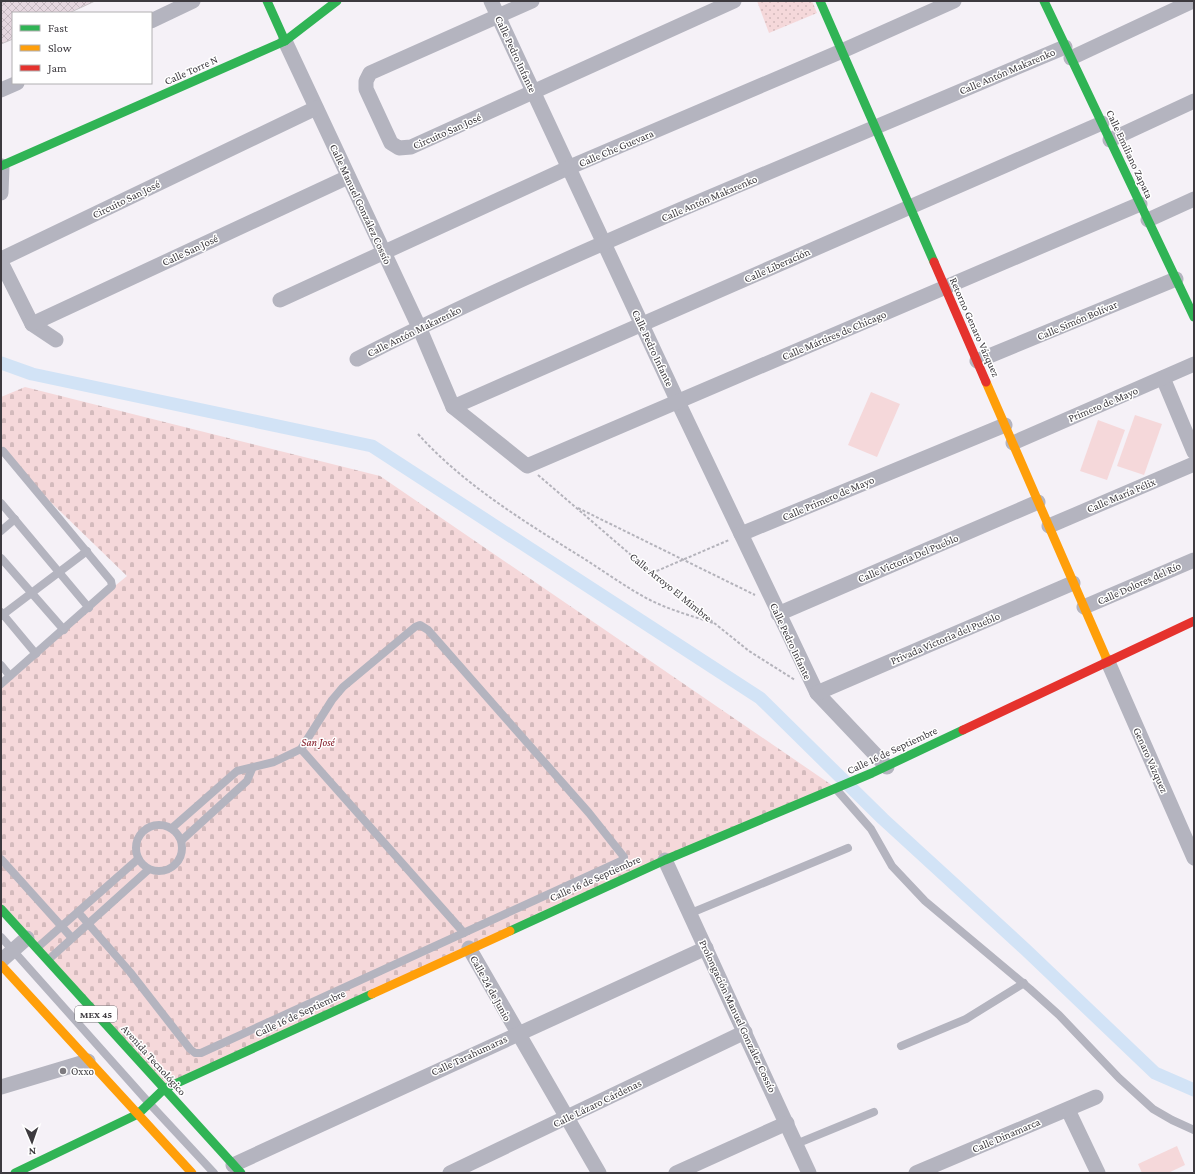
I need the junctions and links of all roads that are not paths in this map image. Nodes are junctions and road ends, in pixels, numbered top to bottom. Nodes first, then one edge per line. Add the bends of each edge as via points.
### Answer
1 (193, 1) edge
2 (267, 1) edge
3 (337, 1) edge
4 (491, 1) edge
5 (532, 1) edge
6 (734, 1) edge
7 (820, 1) edge
8 (954, 1) edge
9 (1044, 1) edge
10 (1193, 1) edge
11 (498, 16) junction
12 (152, 21) edge
13 (285, 41) junction
14 (842, 51) junction
15 (1068, 52) junction
16 (14, 84) edge
17 (1, 90) edge
18 (534, 92) junction
19 (1194, 101) edge
20 (316, 108) junction
21 (1102, 123) junction
22 (875, 126) junction
23 (1110, 140) junction
24 (2, 166) edge
25 (570, 168) junction
26 (348, 177) junction
27 (1, 193) edge
28 (1194, 199) edge
29 (1140, 204) junction
30 (910, 207) junction
31 (1148, 220) junction
32 (604, 243) junction
33 (383, 252) junction
34 (1, 259) edge
35 (1, 262) edge
36 (1176, 279) junction
37 (945, 288) junction
38 (1189, 293) edge
39 (280, 300) dead end
40 (1194, 317) edge
41 (32, 324) junction
42 (642, 325) junction
43 (419, 327) junction
44 (56, 340) dead end
45 (357, 359) dead end
46 (977, 361) junction
47 (1194, 364) edge
48 (1162, 378) junction
49 (678, 402) junction
50 (453, 408) junction
51 (1005, 425) junction
52 (1012, 443) junction
53 (3, 451) dead end
54 (1194, 452) edge
55 (1194, 464) edge
56 (1038, 502) junction
57 (1, 503) edge
58 (15, 519) junction
59 (1049, 526) junction
60 (1, 531) edge
61 (741, 534) junction
62 (87, 552) junction
63 (1, 558) edge
64 (1194, 560) edge
65 (59, 573) junction
66 (1073, 583) junction
67 (30, 594) junction
68 (1084, 607) junction
69 (90, 608) junction
70 (776, 609) junction
71 (2, 614) edge
72 (1194, 622) edge
73 (64, 630) junction
74 (36, 654) junction
75 (1108, 662) junction
76 (1, 665) edge
77 (10, 676) junction
78 (1, 684) edge
79 (816, 694) junction
80 (301, 749) junction
81 (887, 767) junction
82 (252, 768) junction
83 (836, 788) junction
84 (172, 828) junction
85 (182, 840) junction
86 (848, 848) dead end
87 (1194, 858) edge
88 (1, 859) edge
89 (138, 859) junction
90 (665, 860) junction
91 (148, 870) junction
92 (1, 909) edge
93 (78, 912) junction
94 (691, 914) junction
95 (88, 924) junction
96 (61, 926) junction
97 (464, 933) junction
98 (1, 937) edge
99 (72, 938) junction
100 (32, 943) junction
101 (469, 948) junction
102 (706, 948) junction
103 (13, 950) junction
104 (1, 961) edge
105 (48, 961) junction
106 (1, 965) edge
107 (1024, 983) junction
108 (745, 1032) junction
109 (517, 1034) junction
110 (901, 1046) dead end
111 (88, 1061) junction
112 (1, 1087) edge
113 (164, 1089) junction
114 (1096, 1097) dead end
115 (149, 1103) junction
116 (1068, 1110) junction
117 (874, 1112) dead end
118 (138, 1114) junction
119 (566, 1118) junction
120 (787, 1123) junction
121 (1194, 1130) edge
122 (796, 1144) junction
123 (237, 1169) edge
124 (15, 1173) edge
125 (192, 1173) edge
126 (214, 1173) edge
127 (450, 1173) edge
128 (599, 1173) edge
129 (676, 1173) edge
130 (809, 1173) edge
131 (916, 1173) edge
132 (1098, 1173) edge

1 - 12 street
2 - 13 main road, Calle Manuel González Cossío
3 - 13 main road, Calle Torre N
4 - 11 street, Calle Pedro Infante
5 - 11 street, Circuito San José
6 - 18 street, Circuito San José
7 - 14 main road, Retorno Genaro Vázquez
8 - 14 street, Calle Che Guevara
9 - 15 main road, Calle Emiliano Zapata
10 - 15 street, Calle Antón Makarenko
11 - 18 street, Calle Pedro Infante
11 - 18 street, Circuito San José via 370,73 366,89 389,141 399,148 411,147
13 - 20 street, Calle Manuel González Cossío
13 - 24 main road, Calle Torre N
14 - 22 main road, Retorno Genaro Vázquez
14 - 25 street, Calle Che Guevara
15 - 21 main road, Calle Emiliano Zapata
15 - 22 street, Calle Antón Makarenko
16 - 17 street
18 - 25 street, Calle Pedro Infante
19 - 23 street
20 - 26 street, Calle Manuel González Cossío
20 - 34 street, Circuito San José
21 - 23 main road, Calle Emiliano Zapata
21 - 30 street, Calle Liberación
22 - 30 main road, Retorno Genaro Vázquez
22 - 32 street, Calle Antón Makarenko
23 - 29 main road, Calle Emiliano Zapata
24 - 27 street
25 - 32 street, Calle Pedro Infante
25 - 33 street, Calle Che Guevara
26 - 33 street, Calle Manuel González Cossío
26 - 41 street, Calle San José
28 - 31 street
29 - 31 main road, Calle Emiliano Zapata
29 - 37 street, Calle Mártires de Chicago
30 - 37 main road, Retorno Genaro Vázquez
30 - 42 street, Calle Liberación
31 - 36 main road, Calle Emiliano Zapata
32 - 42 street, Calle Pedro Infante
32 - 43 street, Calle Antón Makarenko
33 - 39 street, Calle Che Guevara
33 - 43 street, Calle Manuel González Cossío
35 - 41 street
36 - 38 main road, Calle Emiliano Zapata
36 - 46 street, Calle Simón Bolívar
37 - 46 main road, Retorno Genaro Vázquez
37 - 49 street, Calle Mártires de Chicago
38 - 40 main road, Calle Emiliano Zapata
41 - 44 street
42 - 49 street, Calle Pedro Infante
42 - 50 street, Calle Liberación
43 - 45 street, Calle Antón Makarenko
43 - 50 street, Calle Manuel González Cossío
46 - 51 main road, Retorno Genaro Vázquez
47 - 48 street, Primero de Mayo
48 - 52 street, Primero de Mayo
48 - 54 street
49 - 50 street, Calle Mártires de Chicago via 527,466
49 - 61 street, Calle Pedro Infante
51 - 52 main road, Retorno Genaro Vázquez
51 - 61 street, Calle Primero de Mayo
52 - 56 main road, Retorno Genaro Vázquez
53 - 62 lane
55 - 59 street, Calle María Félix
56 - 59 main road, Retorno Genaro Vázquez
56 - 70 street, Calle Victoria Del Pueblo
57 - 58 lane
58 - 60 lane
58 - 65 lane
59 - 66 main road, Retorno Genaro Vázquez
61 - 70 street, Calle Pedro Infante
62 - 65 lane
62 - 69 lane via 111,581 112,586
63 - 67 lane
64 - 68 street, Calle Dolores del Río
65 - 67 lane
65 - 69 lane
66 - 68 main road, Retorno Genaro Vázquez
66 - 79 street, Privada Victoria del Pueblo
67 - 71 lane
67 - 73 lane
68 - 75 main road, Retorno Genaro Vázquez
69 - 73 lane
70 - 79 street, Calle Pedro Infante
71 - 74 lane
72 - 75 main road, Calle 16 de Septiembre
73 - 74 lane
74 - 77 lane
75 - 81 main road, Calle 16 de Septiembre
75 - 87 street, Genaro Vázquez
76 - 77 lane
77 - 78 lane
79 - 81 street
80 - 82 lane via 289,756
80 - 97 lane
80 - 97 lane via 343,687 415,628 422,626 623,854 621,861
81 - 83 main road, Calle 16 de Septiembre
82 - 84 lane via 237,771
82 - 85 lane via 247,781
83 - 90 main road, Calle 16 de Septiembre
83 - 107 lane via 871,829 892,866 903,879 947,922
84 - 85 lane
84 - 89 lane via 152,826 143,831 137,839 135,849
85 - 91 lane via 183,850 175,866 162,872
86 - 94 lane
88 - 96 lane
89 - 91 lane
89 - 93 lane
90 - 94 street, Prolongación Manuel González Cossío
90 - 101 main road, Calle 16 de Septiembre
91 - 95 lane
92 - 100 main road, Avenida Tecnológico / MEX 45
93 - 95 lane
93 - 96 lane
94 - 102 street, Prolongación Manuel González Cossío
95 - 97 lane via 130,972 190,1049 198,1054
95 - 99 lane
96 - 99 lane
96 - 100 lane
98 - 103 lane
99 - 105 lane
100 - 103 street
100 - 105 main road, Avenida Tecnológico / MEX 45
101 - 109 street, Calle 24 de Junio
101 - 113 main road, Calle 16 de Septiembre
102 - 108 street, Prolongación Manuel González Cossío
102 - 109 street, Calle Tarahumaras
103 - 104 street
103 - 115 lane
105 - 113 main road, Avenida Tecnológico / MEX 45
106 - 111 main road
107 - 110 lane via 966,1019
107 - 121 lane via 1059,1015 1119,1078 1154,1108
108 - 119 street, Calle Lázaro Cárdenas
108 - 120 street, Prolongación Manuel González Cossío
109 - 119 street, Calle 24 de Junio
109 - 123 street, Calle Tarahumaras
111 - 112 street
111 - 118 main road
113 - 115 main road, Calle 16 de Septiembre
113 - 123 main road, Avenida Tecnológico / MEX 45
114 - 116 street, Calle Dinamarca
115 - 118 main road, Calle 16 de Septiembre
115 - 126 lane
116 - 131 street, Calle Dinamarca
116 - 132 street
117 - 122 lane
118 - 124 main road, Calle 16 de Septiembre
118 - 125 main road
119 - 127 street, Calle Lázaro Cárdenas
119 - 128 street, Calle 24 de Junio
120 - 122 street, Prolongación Manuel González Cossío
120 - 129 street
122 - 130 street, Prolongación Manuel González Cossío

